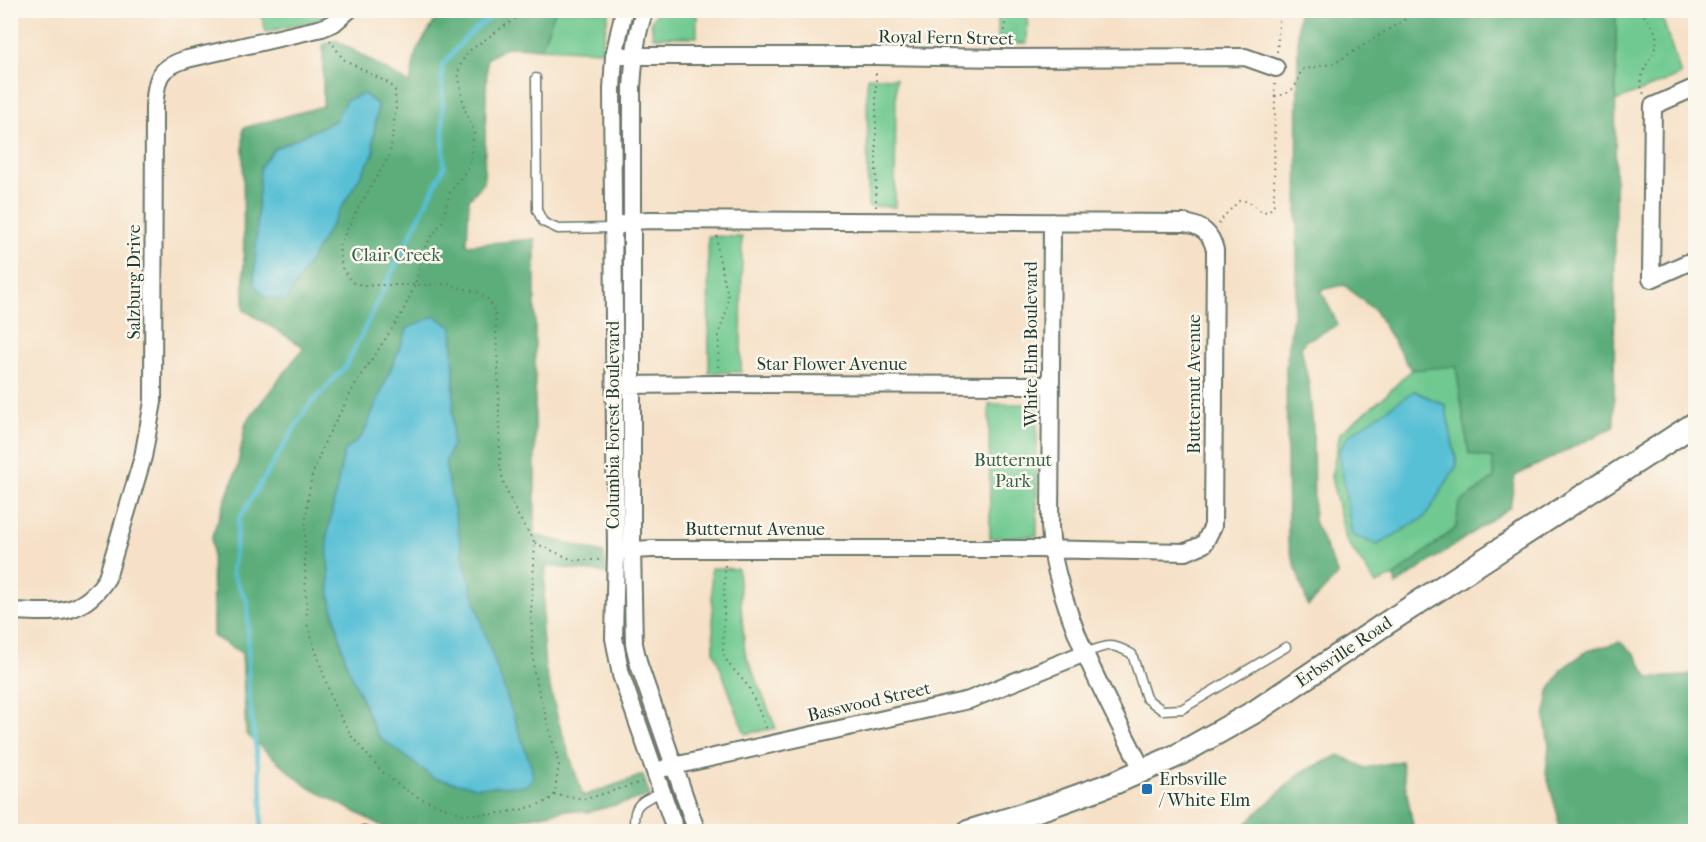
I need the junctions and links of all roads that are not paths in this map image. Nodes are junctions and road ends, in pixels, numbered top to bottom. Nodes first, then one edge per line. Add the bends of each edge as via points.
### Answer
1 (349, 10) edge
2 (624, 10) edge
3 (645, 10) edge
4 (614, 56) junction
5 (634, 57) junction
6 (1276, 68) road end
7 (536, 78) dead end
8 (1695, 87) edge
9 (633, 221) junction
10 (1052, 222) junction
11 (613, 228) junction
12 (1695, 260) edge
13 (633, 385) junction
14 (1050, 385) junction
15 (613, 386) junction
16 (1695, 423) edge
17 (624, 550) junction
18 (1052, 550) junction
19 (10, 611) edge
20 (1286, 646) dead end
21 (1085, 653) junction
22 (674, 766) junction
23 (1143, 771) junction
24 (658, 780) junction
25 (635, 831) edge
26 (676, 831) edge
27 (697, 831) edge
28 (968, 831) edge

1 - 19 street, Salzburg Drive via 322,28 187,59 171,64 161,74 154,107 153,402 143,457 107,578 100,588 69,611
2 - 4 street, Columbia Forest Boulevard
3 - 5 street, Columbia Forest Boulevard
4 - 5 street, Royal Fern Street
4 - 11 street, Columbia Forest Boulevard
5 - 6 street, Royal Fern Street via 1245,57
5 - 9 street, Columbia Forest Boulevard
7 - 11 lane via 537,210 543,222 558,229
8 - 12 street via 1653,106 1651,279
9 - 10 street
9 - 11 street
9 - 13 street, Columbia Forest Boulevard
10 - 14 street, White Elm Boulevard
10 - 18 street, Butternut Avenue via 1185,223 1204,229 1215,250 1213,526 1204,544 1186,552
11 - 15 street, Columbia Forest Boulevard
13 - 14 street, Star Flower Avenue
13 - 15 street, Star Flower Avenue
13 - 17 street, Columbia Forest Boulevard
14 - 18 street, White Elm Boulevard
15 - 17 street, Columbia Forest Boulevard
16 - 23 main road, Erbsville Road via 1256,711
17 - 18 street, Butternut Avenue
17 - 22 street, Columbia Forest Boulevard via 634,644
17 - 24 street, Columbia Forest Boulevard via 614,638 621,675
18 - 21 street, White Elm Boulevard
20 - 21 lane via 1182,709 1172,710 1162,710 1146,698 1132,654 1120,647 1107,646
21 - 22 street, Basswood Street via 969,700
21 - 23 street, White Elm Boulevard
22 - 24 street, Basswood Street
22 - 27 street, Columbia Forest Boulevard
23 - 28 main road, Erbsville Road
24 - 25 lane via 634,810
24 - 26 street, Columbia Forest Boulevard

